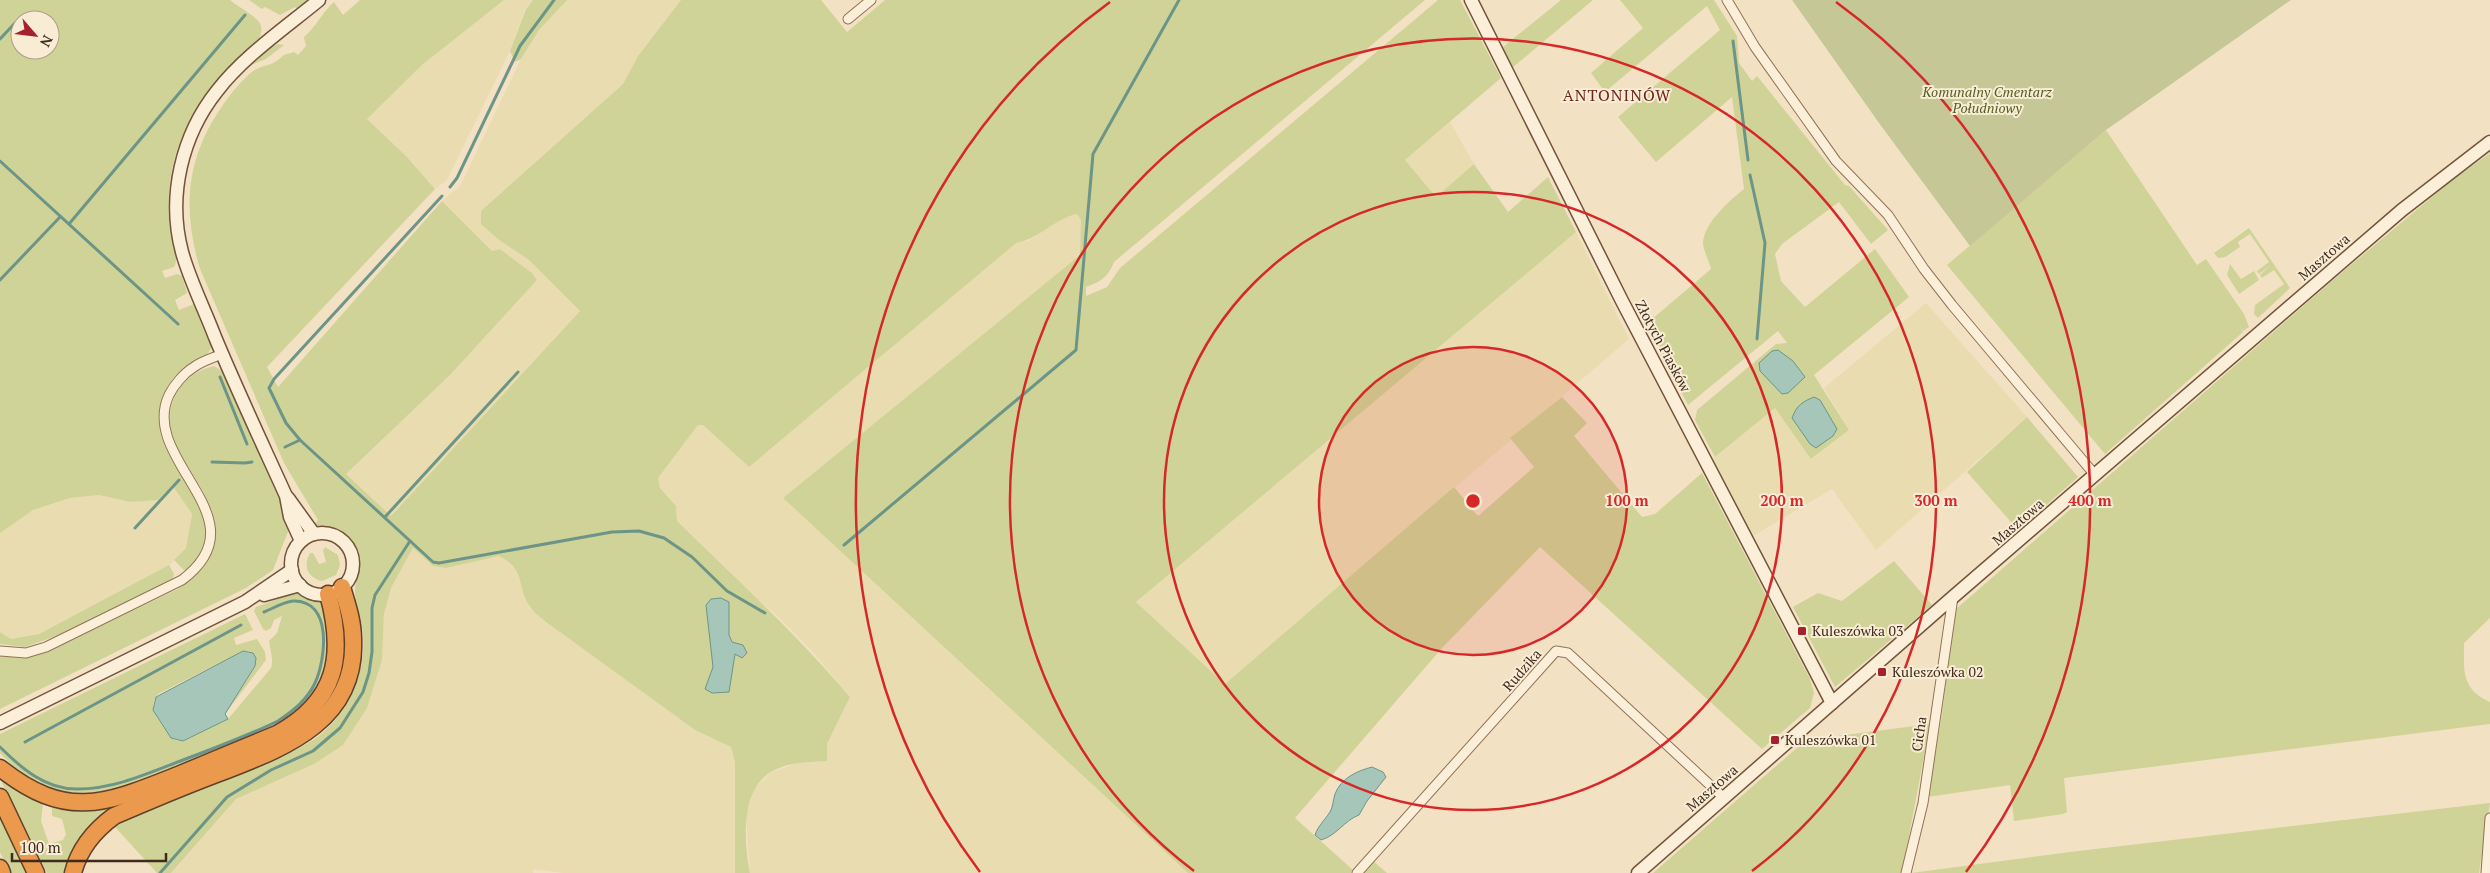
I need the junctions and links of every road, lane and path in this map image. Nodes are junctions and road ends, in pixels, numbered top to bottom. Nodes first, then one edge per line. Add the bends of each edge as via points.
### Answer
1 (319, 0) edge
2 (871, 0) edge
3 (1472, 0) edge
4 (1727, 0) edge
5 (848, 20) dead end
6 (2490, 142) edge
7 (222, 354) junction
8 (2095, 475) junction
9 (286, 496) junction
10 (314, 534) junction
11 (301, 541) junction
12 (292, 570) junction
13 (300, 585) junction
14 (335, 590) junction
15 (1953, 597) junction
16 (245, 602) junction
17 (0, 650) edge
18 (1832, 703) junction
19 (5, 720) edge
20 (0, 768) edge
21 (0, 797) edge
22 (1724, 798) junction
23 (2490, 818) edge
24 (0, 868) edge
25 (2, 873) edge
26 (36, 873) edge
27 (73, 873) edge
28 (1357, 873) edge
29 (1638, 873) edge
30 (1906, 873) edge
31 (2486, 873) edge

1 - 7 street via 218,89 202,112 183,157 177,192 182,250
2 - 5 street
3 - 18 street, Złotych Piasków via 1605,267
4 - 8 street via 1755,46 1836,161 1888,215 1952,305
6 - 8 street, Masztowa via 2402,210
7 - 9 street
7 - 17 street via 186,373 171,390 164,413 170,444 210,520 207,547 199,564 182,580 46,647 26,653
8 - 15 street, Masztowa
9 - 10 street
9 - 11 street via 290,517
10 - 11 street
10 - 14 street via 336,536 351,553 352,570
11 - 12 street via 292,556
12 - 13 street
12 - 16 street
13 - 14 street via 313,593
13 - 16 street
14 - 20 highway via 337,650 334,670 316,704 291,727 135,792 96,802 66,801 39,794
14 - 27 highway via 351,622 353,652 348,680 325,717 304,735 271,753 114,816 85,846
15 - 18 street, Masztowa
15 - 30 street, Cicha via 1923,803
16 - 19 street
18 - 22 street, Masztowa
21 - 26 highway
22 - 28 street, Rudzika via 1568,653 1556,651
22 - 29 street, Masztowa
23 - 31 street
24 - 25 highway

